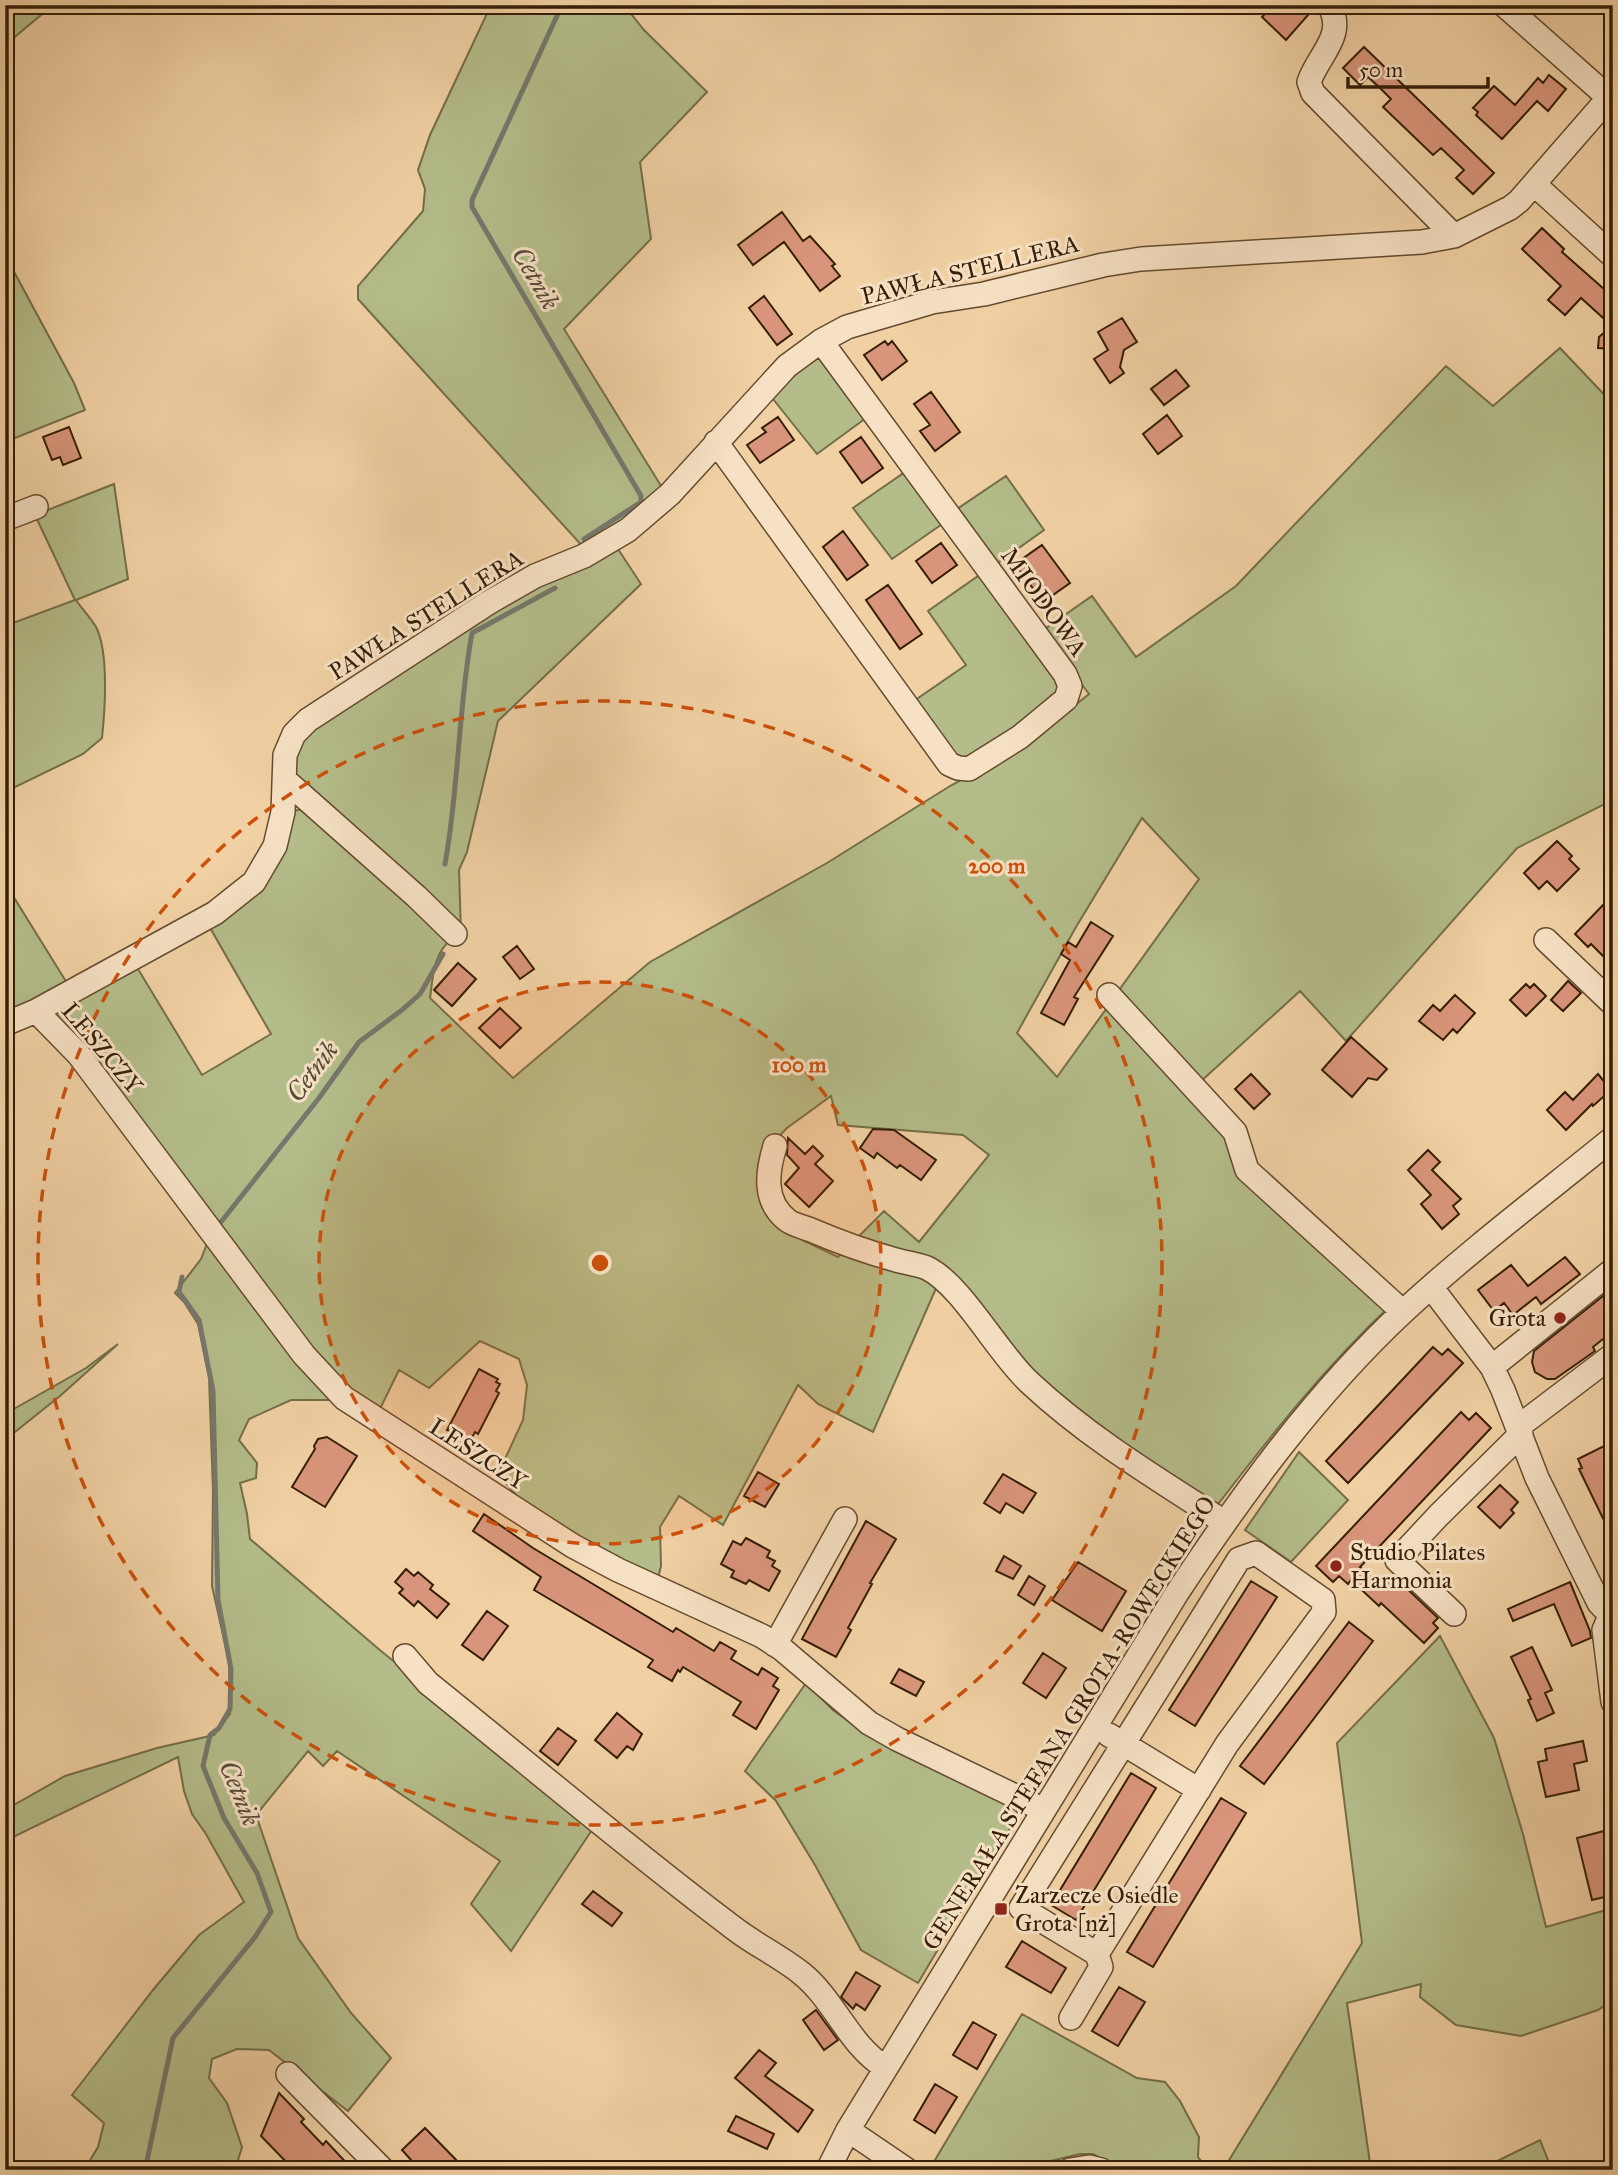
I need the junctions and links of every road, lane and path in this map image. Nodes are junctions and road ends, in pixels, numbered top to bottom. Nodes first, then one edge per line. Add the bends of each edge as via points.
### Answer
1 (1329, 5) edge
2 (1504, 5) edge
3 (1610, 95) edge
4 (1534, 184) junction
5 (1454, 236) junction
6 (1613, 256) edge
7 (821, 341) junction
8 (716, 442) junction
9 (36, 507) dead end
10 (5, 519) edge
11 (285, 780) junction
12 (455, 934) dead end
13 (1546, 940) dead end
14 (1109, 995) dead end
15 (1613, 1003) edge
16 (36, 1010) junction
17 (5, 1024) edge
18 (775, 1146) dead end
19 (1609, 1150) edge
20 (1613, 1270) edge
21 (1430, 1287) junction
22 (1403, 1312) junction
23 (1613, 1355) edge
24 (1492, 1367) junction
25 (1519, 1431) junction
26 (845, 1519) dead end
27 (1224, 1522) junction
28 (1454, 1614) dead end
29 (1611, 1617) edge
30 (775, 1645) junction
31 (405, 1656) dead end
32 (1613, 1702) edge
33 (1095, 1726) junction
34 (1123, 1743) junction
35 (1199, 1790) junction
36 (1044, 1810) junction
37 (1097, 1954) junction
38 (1071, 2018) dead end
39 (886, 2068) junction
40 (288, 2074) dead end
41 (848, 2130) junction
42 (383, 2170) edge
43 (828, 2170) edge
44 (907, 2170) edge
45 (1070, 2170) edge
46 (1101, 2170) edge

1 - 5 street via 1337,23 1334,38 1309,82 1313,93
2 - 3 street, PAWŁA STELLERA
3 - 4 street, PAWŁA STELLERA
4 - 5 street, PAWŁA STELLERA via 1504,212
4 - 6 street
5 - 7 street, PAWŁA STELLERA via 1422,242 1188,254 1103,265 932,302 847,327
7 - 8 street, PAWŁA STELLERA via 787,366
7 - 8 street, MIODOWA via 1065,674 1070,686 1066,699 1020,737 969,769 949,764
8 - 11 street, PAWŁA STELLERA via 670,494 628,530 488,603 308,720 294,734 285,755
9 - 10 street
11 - 12 street
11 - 16 street, PAWŁA STELLERA via 275,846 254,882 215,913
13 - 15 street
14 - 22 street via 1235,1132 1247,1170
16 - 17 street, LESZCZY
16 - 30 street, LESZCZY via 79,1055 304,1355 344,1398 573,1546
18 - 27 street via 768,1187 774,1205 787,1220 835,1241 928,1269 955,1291 1026,1380 1070,1420
19 - 21 street, GENERAŁA STEFANA GROTA-ROWECKIEGO
20 - 24 street
21 - 22 street, GENERAŁA STEFANA GROTA-ROWECKIEGO
21 - 24 street
22 - 27 street, GENERAŁA STEFANA GROTA-ROWECKIEGO via 1310,1413
23 - 25 street
24 - 25 street
25 - 28 street via 1397,1560
25 - 29 street via 1537,1478 1599,1603
26 - 30 street
27 - 33 street, GENERAŁA STEFANA GROTA-ROWECKIEGO
29 - 32 street via 1604,1630
30 - 36 street, LESZCZY via 869,1723
31 - 39 street via 428,1682 737,1931 801,1973 869,2056
33 - 34 street
33 - 36 street, GENERAŁA STEFANA GROTA-ROWECKIEGO
34 - 35 street
34 - 35 street via 1239,1559 1256,1553 1323,1600 1324,1612 1227,1744
34 - 37 street via 1021,1908
35 - 37 street
36 - 39 street, GENERAŁA STEFANA GROTA-ROWECKIEGO
37 - 38 street via 1101,1967
39 - 41 street, GENERAŁA STEFANA GROTA-ROWECKIEGO
40 - 42 street
41 - 43 street, GENERAŁA STEFANA GROTA-ROWECKIEGO
41 - 44 street
45 - 46 street

